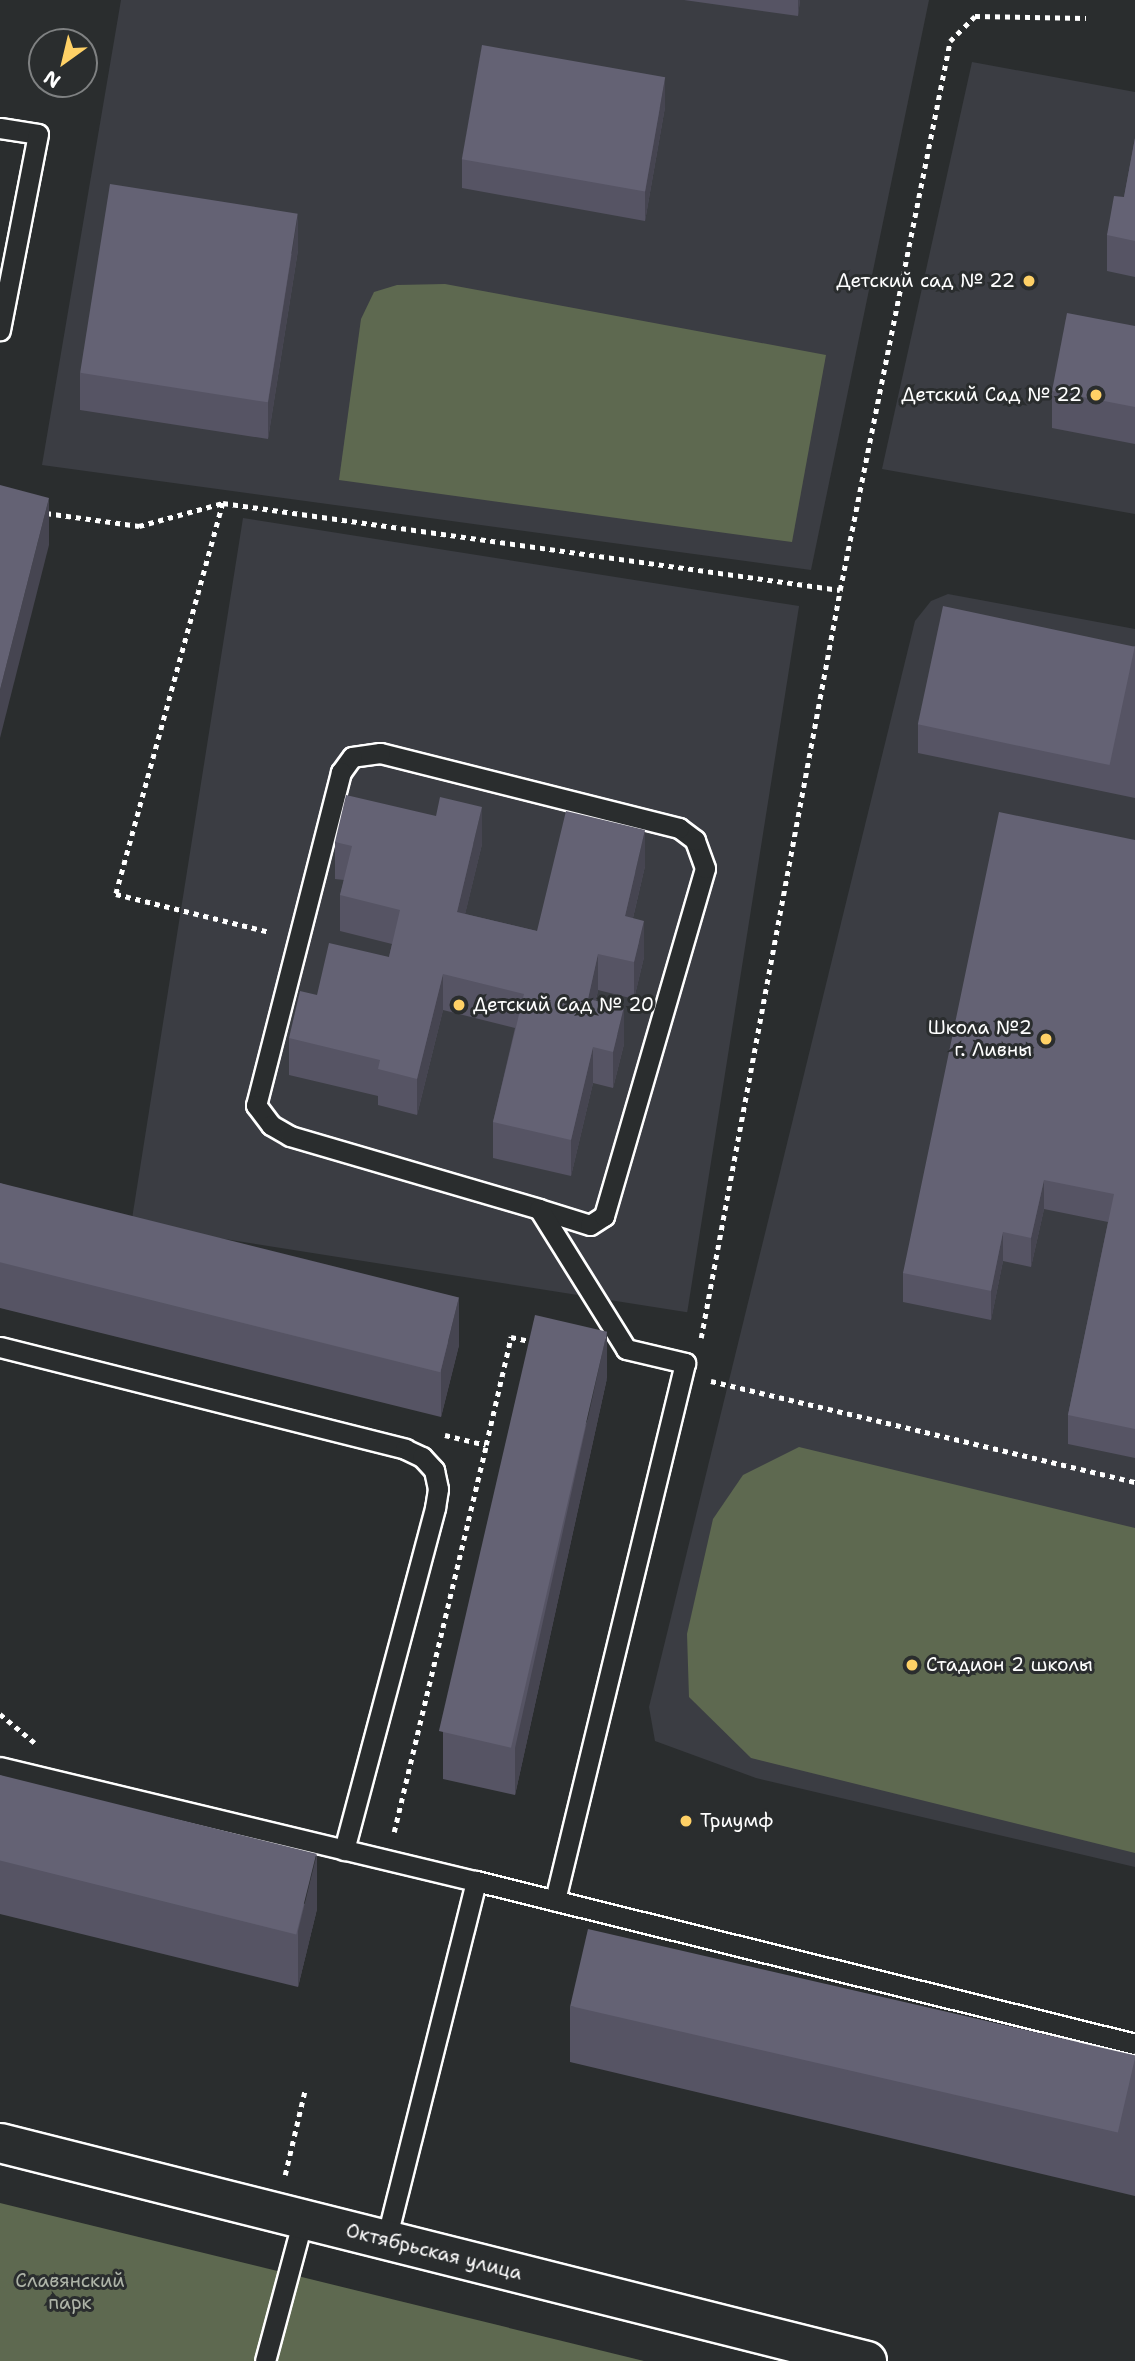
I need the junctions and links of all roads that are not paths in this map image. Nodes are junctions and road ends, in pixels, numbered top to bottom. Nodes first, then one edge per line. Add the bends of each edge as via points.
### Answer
1 (0, 128) edge
2 (0, 330) edge
3 (539, 1209) junction
4 (0, 1347) edge
5 (0, 1767) edge
6 (344, 1850) junction
7 (477, 1881) junction
8 (555, 1900) junction
9 (1135, 2044) edge
10 (0, 2143) edge
11 (303, 2219) junction
12 (386, 2240) junction
13 (265, 2361) edge
14 (867, 2361) edge

1 - 2 lane via 38,134
3 - 3 lane via 290,1136 271,1125 256,1105 341,772 352,757 380,753 680,828 695,840 705,868 604,1216 590,1226
3 - 8 lane via 626,1349 685,1363 688,1376
4 - 6 lane via 405,1449 429,1463 438,1480 435,1508
5 - 6 lane
6 - 7 lane
7 - 8 lane
7 - 12 lane
8 - 9 lane
10 - 11 street, Октябрьская улица
11 - 12 street, Октябрьская улица
11 - 13 lane
12 - 14 street, Октябрьская улица

